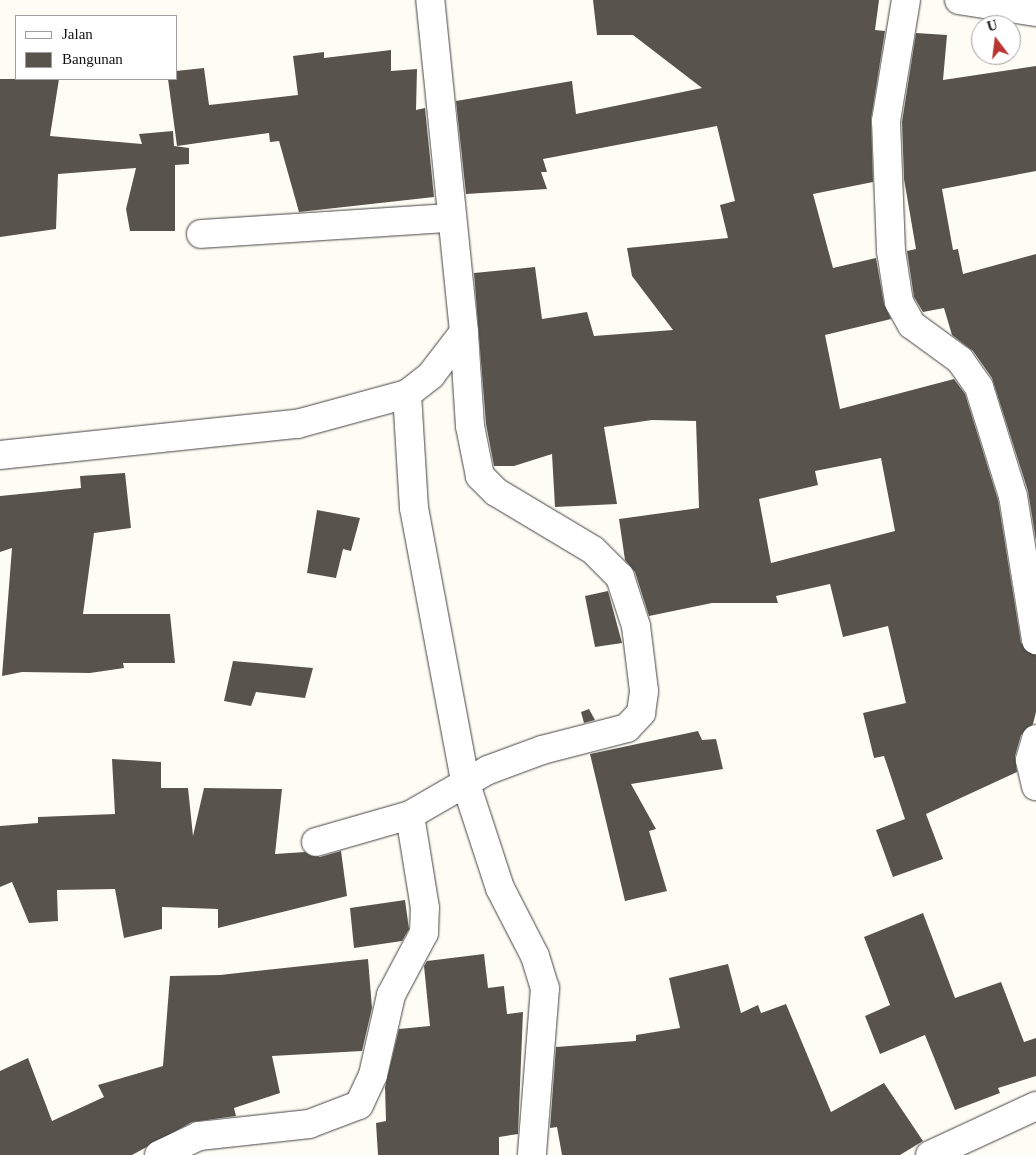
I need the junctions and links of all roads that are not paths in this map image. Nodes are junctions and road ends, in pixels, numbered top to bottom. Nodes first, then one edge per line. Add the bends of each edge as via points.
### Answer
1 (430, 0) edge
2 (906, 0) edge
3 (958, 0) edge
4 (1036, 12) edge
5 (451, 218) junction
6 (201, 234) dead end
7 (464, 332) junction
8 (407, 394) junction
9 (0, 455) edge
10 (1036, 640) edge
11 (1036, 739) edge
12 (465, 782) junction
13 (1036, 786) edge
14 (410, 815) junction
15 (316, 842) dead end
16 (1036, 1106) edge
17 (159, 1155) edge
18 (532, 1155) edge
19 (930, 1155) edge

1 - 5 street
2 - 10 street via 886,121 891,251 899,302 912,325 960,360 979,387 1013,496
3 - 4 street
5 - 6 street
5 - 7 street
7 - 8 street via 440,365
7 - 12 street via 470,426 480,476 496,492 593,550 620,577 636,626 644,691 641,713 627,728 542,750
8 - 9 street via 297,424
8 - 12 street via 414,508
11 - 13 street via 1030,760
12 - 14 street
12 - 18 street via 500,888 535,956 545,988
14 - 15 street
14 - 17 street via 425,908 424,933 391,995 373,1075 359,1104 309,1124 199,1136
16 - 19 street

